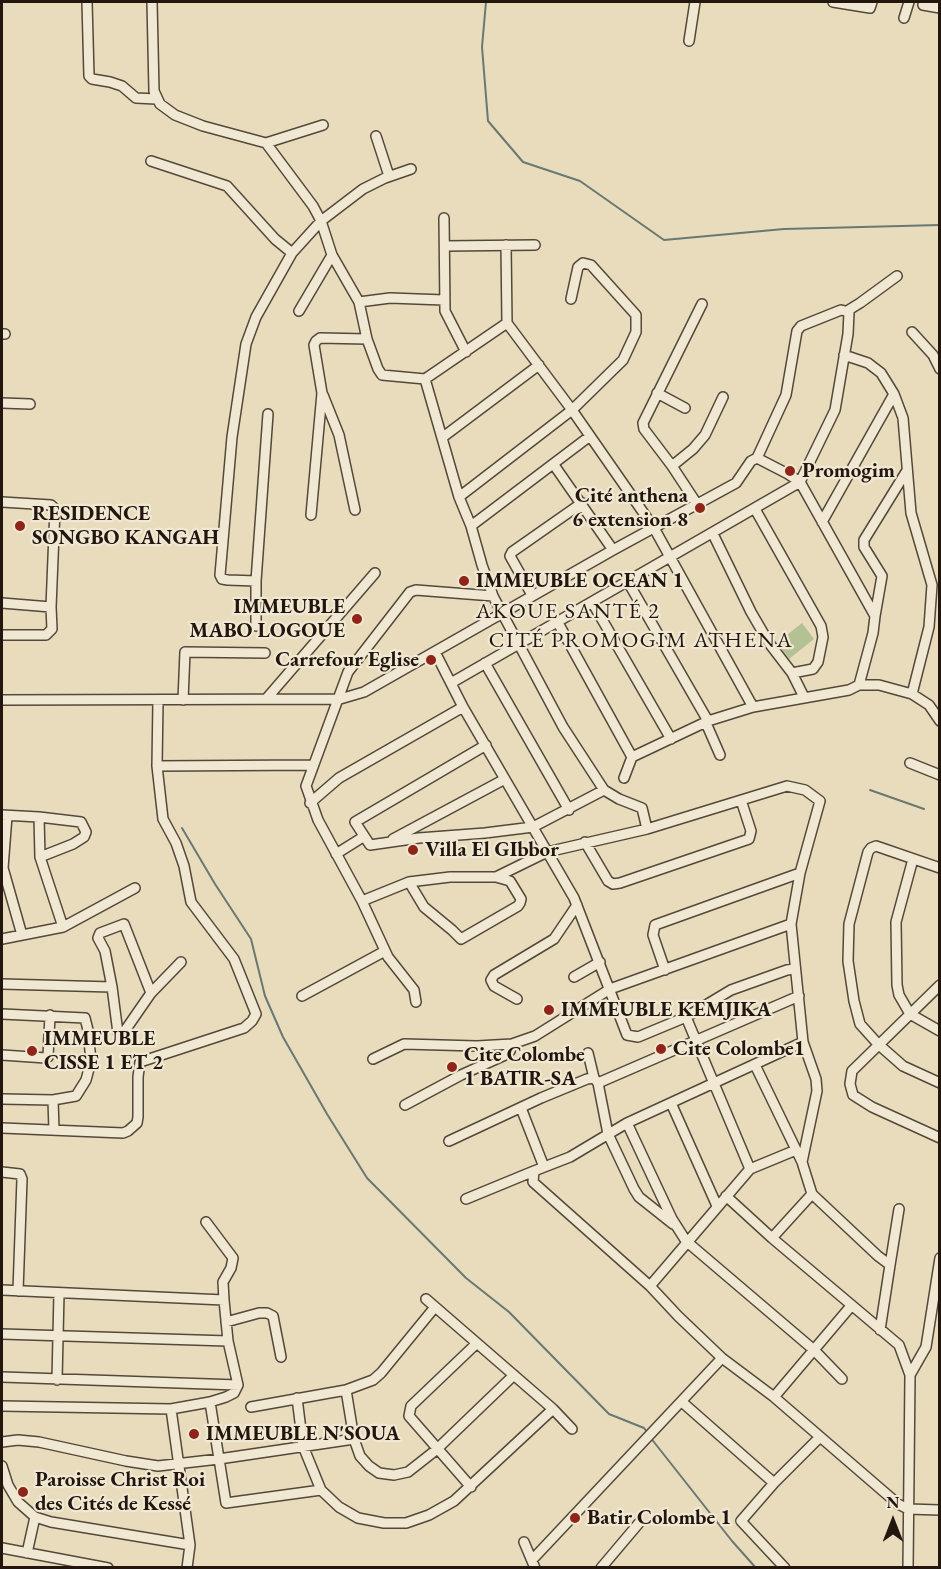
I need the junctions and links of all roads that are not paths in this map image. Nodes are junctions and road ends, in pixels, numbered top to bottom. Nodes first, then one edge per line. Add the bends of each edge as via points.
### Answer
1 (87, 2) edge
2 (152, 2) edge
3 (695, 2) edge
4 (833, 2) edge
5 (872, 2) edge
6 (909, 2) edge
7 (923, 5) dead end
8 (939, 8) edge
9 (904, 18) dead end
10 (689, 40) dead end
11 (156, 99) junction
12 (323, 126) dead end
13 (376, 136) dead end
14 (266, 142) junction
15 (151, 161) dead end
16 (411, 169) dead end
17 (389, 176) junction
18 (444, 218) dead end
19 (321, 221) junction
20 (506, 245) junction
21 (536, 245) dead end
22 (445, 246) junction
23 (292, 253) junction
24 (332, 255) junction
25 (897, 276) dead end
26 (571, 299) dead end
27 (444, 300) junction
28 (359, 302) junction
29 (702, 304) dead end
30 (299, 311) dead end
31 (847, 311) junction
32 (507, 323) junction
33 (912, 332) dead end
34 (367, 339) junction
35 (466, 352) junction
36 (844, 355) junction
37 (539, 365) junction
38 (939, 369) edge
39 (425, 379) junction
40 (322, 393) junction
41 (657, 393) junction
42 (894, 394) junction
43 (723, 397) dead end
44 (2, 403) edge
45 (30, 404) dead end
46 (685, 408) dead end
47 (572, 410) junction
48 (268, 414) dead end
49 (590, 436) junction
50 (443, 437) junction
51 (757, 458) junction
52 (554, 465) junction
53 (672, 466) junction
54 (906, 472) junction
55 (800, 482) junction
56 (459, 497) junction
57 (2, 502) edge
58 (582, 503) junction
59 (697, 504) junction
60 (755, 509) junction
61 (355, 510) dead end
62 (311, 515) dead end
63 (822, 522) junction
64 (471, 526) junction
65 (654, 528) junction
66 (713, 534) junction
67 (613, 550) junction
68 (672, 558) junction
69 (375, 573) dead end
70 (256, 581) junction
71 (628, 582) junction
72 (493, 596) junction
73 (532, 596) junction
74 (592, 602) junction
75 (2, 603) edge
76 (51, 607) junction
77 (503, 612) junction
78 (875, 616) junction
79 (557, 621) junction
80 (256, 626) dead end
81 (2, 635) edge
82 (519, 644) junction
83 (435, 652) junction
84 (265, 653) dead end
85 (485, 663) junction
86 (792, 673) junction
87 (451, 683) junction
88 (859, 685) junction
89 (912, 694) junction
90 (804, 697) junction
91 (267, 698) junction
92 (340, 699) junction
93 (2, 700) edge
94 (183, 700) junction
95 (158, 701) junction
96 (463, 707) junction
97 (753, 707) junction
98 (939, 720) edge
99 (707, 722) junction
100 (671, 739) junction
101 (486, 746) junction
102 (720, 755) dead end
103 (632, 757) junction
104 (910, 763) dead end
105 (313, 765) junction
106 (157, 766) junction
107 (939, 775) edge
108 (624, 778) dead end
109 (505, 779) junction
110 (604, 790) junction
111 (741, 800) junction
112 (310, 803) junction
113 (569, 810) junction
114 (4, 816) edge
115 (39, 818) junction
116 (533, 827) junction
117 (646, 829) junction
118 (363, 837) junction
119 (585, 842) junction
120 (384, 844) junction
121 (547, 852) junction
122 (336, 854) junction
123 (40, 857) junction
124 (913, 859) junction
125 (939, 868) edge
126 (800, 873) junction
127 (496, 877) junction
128 (409, 882) junction
129 (135, 888) dead end
130 (362, 901) junction
131 (577, 905) junction
132 (791, 924) junction
133 (63, 927) junction
134 (22, 935) junction
135 (2, 939) edge
136 (386, 951) junction
137 (181, 962) dead end
138 (600, 962) junction
139 (794, 969) junction
140 (665, 970) junction
141 (574, 977) dead end
142 (2, 984) edge
143 (939, 985) edge
144 (112, 987) junction
145 (610, 989) junction
146 (151, 993) junction
147 (302, 996) dead end
148 (799, 996) junction
149 (517, 999) dead end
150 (416, 1002) dead end
151 (2, 1014) edge
152 (910, 1014) junction
153 (50, 1015) junction
154 (686, 1017) junction
155 (939, 1031) edge
156 (696, 1040) junction
157 (803, 1042) junction
158 (512, 1044) junction
159 (878, 1044) junction
160 (588, 1053) dead end
161 (2, 1055) edge
162 (373, 1059) dead end
163 (755, 1065) junction
164 (596, 1080) junction
165 (939, 1083) edge
166 (714, 1084) junction
167 (2, 1099) edge
168 (53, 1100) junction
169 (671, 1103) junction
170 (405, 1105) dead end
171 (520, 1108) junction
172 (627, 1123) junction
173 (2, 1128) edge
174 (54, 1130) junction
175 (609, 1134) junction
176 (939, 1138) edge
177 (449, 1141) dead end
178 (796, 1150) junction
179 (802, 1162) junction
180 (544, 1167) junction
181 (750, 1169) junction
182 (534, 1171) junction
183 (2, 1172) edge
184 (812, 1194) junction
185 (726, 1196) junction
186 (466, 1199) dead end
187 (717, 1206) junction
188 (899, 1209) dead end
189 (206, 1222) dead end
190 (677, 1228) junction
191 (772, 1238) junction
192 (686, 1241) junction
193 (939, 1258) edge
194 (890, 1265) junction
195 (650, 1286) junction
196 (2, 1290) edge
197 (18, 1291) junction
198 (59, 1293) junction
199 (426, 1299) dead end
200 (224, 1300) junction
201 (851, 1306) junction
202 (435, 1307) junction
203 (226, 1322) junction
204 (880, 1330) junction
205 (2, 1334) edge
206 (59, 1336) junction
207 (228, 1341) junction
208 (476, 1344) junction
209 (814, 1350) junction
210 (281, 1357) dead end
211 (722, 1358) junction
212 (910, 1374) junction
213 (514, 1375) junction
214 (2, 1377) edge
215 (842, 1379) dead end
216 (57, 1380) junction
217 (238, 1385) junction
218 (346, 1390) junction
219 (774, 1397) junction
220 (297, 1398) junction
221 (210, 1402) junction
222 (682, 1402) junction
223 (2, 1406) edge
224 (251, 1407) dead end
225 (171, 1409) junction
226 (553, 1409) junction
227 (572, 1429) dead end
228 (819, 1438) junction
229 (354, 1439) junction
230 (2, 1442) edge
231 (303, 1446) junction
232 (436, 1450) junction
233 (219, 1459) junction
234 (178, 1463) junction
235 (2, 1466) edge
236 (774, 1483) junction
237 (471, 1487) junction
238 (321, 1490) junction
239 (908, 1509) junction
240 (939, 1510) edge
241 (35, 1517) junction
242 (639, 1522) dead end
243 (524, 1542) dead end
244 (190, 1545) junction
245 (2, 1548) edge
246 (24, 1554) junction
247 (534, 1564) edge
248 (108, 1568) edge
249 (187, 1568) edge
250 (602, 1568) edge
251 (785, 1568) edge
252 (908, 1568) edge

1 - 11 street via 89,76 122,86 136,98
2 - 11 street
3 - 10 street
4 - 5 street via 870,8
6 - 9 street
7 - 8 street
11 - 14 street via 185,119
12 - 14 street
13 - 17 street
14 - 19 street
15 - 23 street via 227,186
16 - 17 street
17 - 19 street via 363,189
18 - 22 street
19 - 23 street
19 - 24 street
20 - 21 street
20 - 22 street
20 - 32 street
22 - 27 street
23 - 70 street via 256,317 246,344 232,437 220,575 222,579
24 - 28 street
24 - 30 street
25 - 31 street
26 - 47 street via 578,267 583,263 591,265 636,315 637,324 623,360
27 - 28 street via 390,298
27 - 35 street via 447,316
28 - 34 street
29 - 41 street
31 - 36 street
31 - 51 street via 841,310 797,331 786,395
32 - 35 street
32 - 37 street
33 - 38 street via 933,355
34 - 39 street via 382,375
34 - 40 street via 316,341
35 - 39 street
36 - 42 street via 874,367
36 - 55 street via 835,410
37 - 47 street
37 - 50 street
39 - 50 street
40 - 61 street via 339,435
40 - 62 street
41 - 46 street
41 - 53 street via 645,417 644,429
42 - 54 street via 903,418
42 - 63 street
43 - 53 street via 705,435
44 - 45 street
47 - 49 street
47 - 56 street
48 - 70 street
49 - 52 street
49 - 65 street
50 - 56 street
51 - 55 street
51 - 59 street via 736,483
52 - 58 street
52 - 64 street
53 - 59 street
54 - 78 street via 864,540 864,547 882,576
54 - 89 street via 913,523 932,585 929,627
55 - 60 street
55 - 63 street
56 - 64 street
57 - 76 street via 54,506
58 - 67 street
58 - 73 street via 512,552 511,560
59 - 65 street
60 - 66 street
60 - 86 street via 821,626 819,662 813,669
63 - 78 street
64 - 72 street
65 - 67 street
65 - 68 street
66 - 68 street
66 - 86 street via 751,612
67 - 73 street
68 - 71 street
68 - 97 street
69 - 91 street
70 - 80 street
71 - 74 street
71 - 99 street
72 - 77 street
72 - 92 street via 410,592 348,672
73 - 77 street
74 - 79 street
74 - 100 street
75 - 76 street
76 - 81 street via 52,629 46,635
77 - 82 street
77 - 83 street
78 - 88 street
79 - 82 street
79 - 103 street
82 - 85 street
82 - 110 street via 563,727
83 - 87 street
83 - 92 street via 363,692
84 - 94 street via 185,652
85 - 87 street
85 - 113 street
86 - 90 street
87 - 96 street
88 - 89 street via 879,685
88 - 90 street
89 - 98 street via 929,705
90 - 97 street
91 - 92 street
91 - 94 street
92 - 105 street
93 - 95 street
94 - 95 street
95 - 106 street
96 - 101 street
96 - 112 street via 339,778
97 - 99 street
99 - 100 street
99 - 102 street
100 - 103 street
101 - 109 street
101 - 118 street via 355,822
103 - 108 street
104 - 107 street
105 - 106 street
105 - 112 street via 306,786
106 - 174 street via 163,819 177,843 191,902 234,959 256,1014 243,1028 140,1062 137,1123 128,1131
109 - 116 street
109 - 120 street
110 - 113 street
110 - 117 street via 642,808
111 - 117 street
111 - 119 street via 751,831 749,839 620,883 609,881
111 - 126 street via 787,786 805,790 820,801
112 - 122 street
113 - 116 street
114 - 115 street
114 - 134 street via 3,868
115 - 123 street
115 - 123 street via 81,822 86,832 73,844
116 - 120 street
116 - 121 street
117 - 119 street
118 - 120 street via 370,846
118 - 122 street
119 - 121 street
121 - 127 street
121 - 131 street
122 - 130 street
123 - 133 street
124 - 125 street
124 - 152 street via 895,932 897,986
124 - 159 street via 876,846 871,848 849,924 848,960 856,1016
126 - 132 street
126 - 140 street via 655,925 653,935
127 - 128 street
127 - 128 street via 510,881 520,899 518,906 464,939 424,907
128 - 130 street
129 - 133 street
130 - 136 street
131 - 138 street
131 - 149 street via 554,939 494,975 494,986
132 - 139 street
132 - 140 street
133 - 134 street
134 - 135 street
136 - 147 street
136 - 150 street via 414,990
137 - 146 street
138 - 141 street
138 - 145 street
139 - 148 street
139 - 154 street via 731,990
140 - 145 street
142 - 144 street
143 - 152 street
144 - 146 street via 120,1034
144 - 146 street via 98,935 124,924
145 - 154 street via 627,1035 638,1037
145 - 158 street via 535,1036
148 - 156 street
148 - 157 street
151 - 153 street
152 - 155 street
152 - 159 street
153 - 161 street via 48,1057
153 - 168 street via 85,1018 91,1060 86,1080 76,1096
154 - 156 street
156 - 164 street
156 - 166 street
157 - 163 street
157 - 179 street via 817,1091
158 - 162 street via 404,1044
158 - 170 street via 503,1056
159 - 165 street via 903,1066
159 - 176 street via 852,1071 849,1084 854,1095
160 - 164 street
163 - 166 street
163 - 178 street
164 - 171 street via 587,1078
164 - 175 street
166 - 169 street
166 - 181 street
167 - 168 street
168 - 174 street
169 - 172 street
169 - 187 street
171 - 177 street
171 - 180 street
172 - 175 street
172 - 190 street
173 - 174 street
175 - 180 street
175 - 190 street via 639,1197
178 - 179 street
178 - 181 street
179 - 184 street
180 - 182 street
181 - 185 street
182 - 186 street
182 - 195 street via 533,1182
183 - 197 street via 20,1174 22,1179
184 - 191 street
184 - 194 street
185 - 187 street
185 - 191 street
187 - 192 street
188 - 194 street
189 - 200 street via 233,1258 223,1282
190 - 192 street
191 - 201 street
192 - 195 street
192 - 209 street
193 - 212 street via 926,1347
194 - 204 street
195 - 211 street
196 - 197 street
197 - 198 street
198 - 200 street
198 - 206 street
199 - 202 street
200 - 203 street
201 - 204 street
201 - 209 street
202 - 208 street
202 - 218 street via 381,1373
203 - 207 street
203 - 210 street via 260,1313 273,1316
204 - 212 street via 899,1346
205 - 206 street
206 - 207 street
206 - 216 street
207 - 217 street
208 - 213 street
208 - 232 street via 411,1406 409,1416
209 - 215 street
209 - 219 street
211 - 219 street
211 - 222 street
212 - 239 street
213 - 226 street
213 - 232 street
214 - 216 street
216 - 217 street
217 - 221 street via 234,1393
218 - 220 street
218 - 229 street
219 - 228 street
220 - 224 street
220 - 231 street
221 - 225 street
221 - 233 street
222 - 236 street
222 - 247 street
223 - 225 street
225 - 234 street
226 - 227 street
226 - 237 street
228 - 236 street
228 - 239 street
229 - 231 street
229 - 232 street via 360,1456 369,1466 394,1475 408,1472
230 - 234 street via 39,1442 158,1466
231 - 233 street
231 - 238 street
232 - 237 street
233 - 234 street
233 - 238 street via 226,1503
234 - 244 street
235 - 241 street via 18,1502
236 - 251 street via 741,1521
237 - 238 street via 429,1515 406,1523 358,1518
239 - 240 street
239 - 252 street
241 - 244 street
241 - 246 street
242 - 250 street
243 - 247 street
244 - 249 street
245 - 246 street
246 - 248 street

